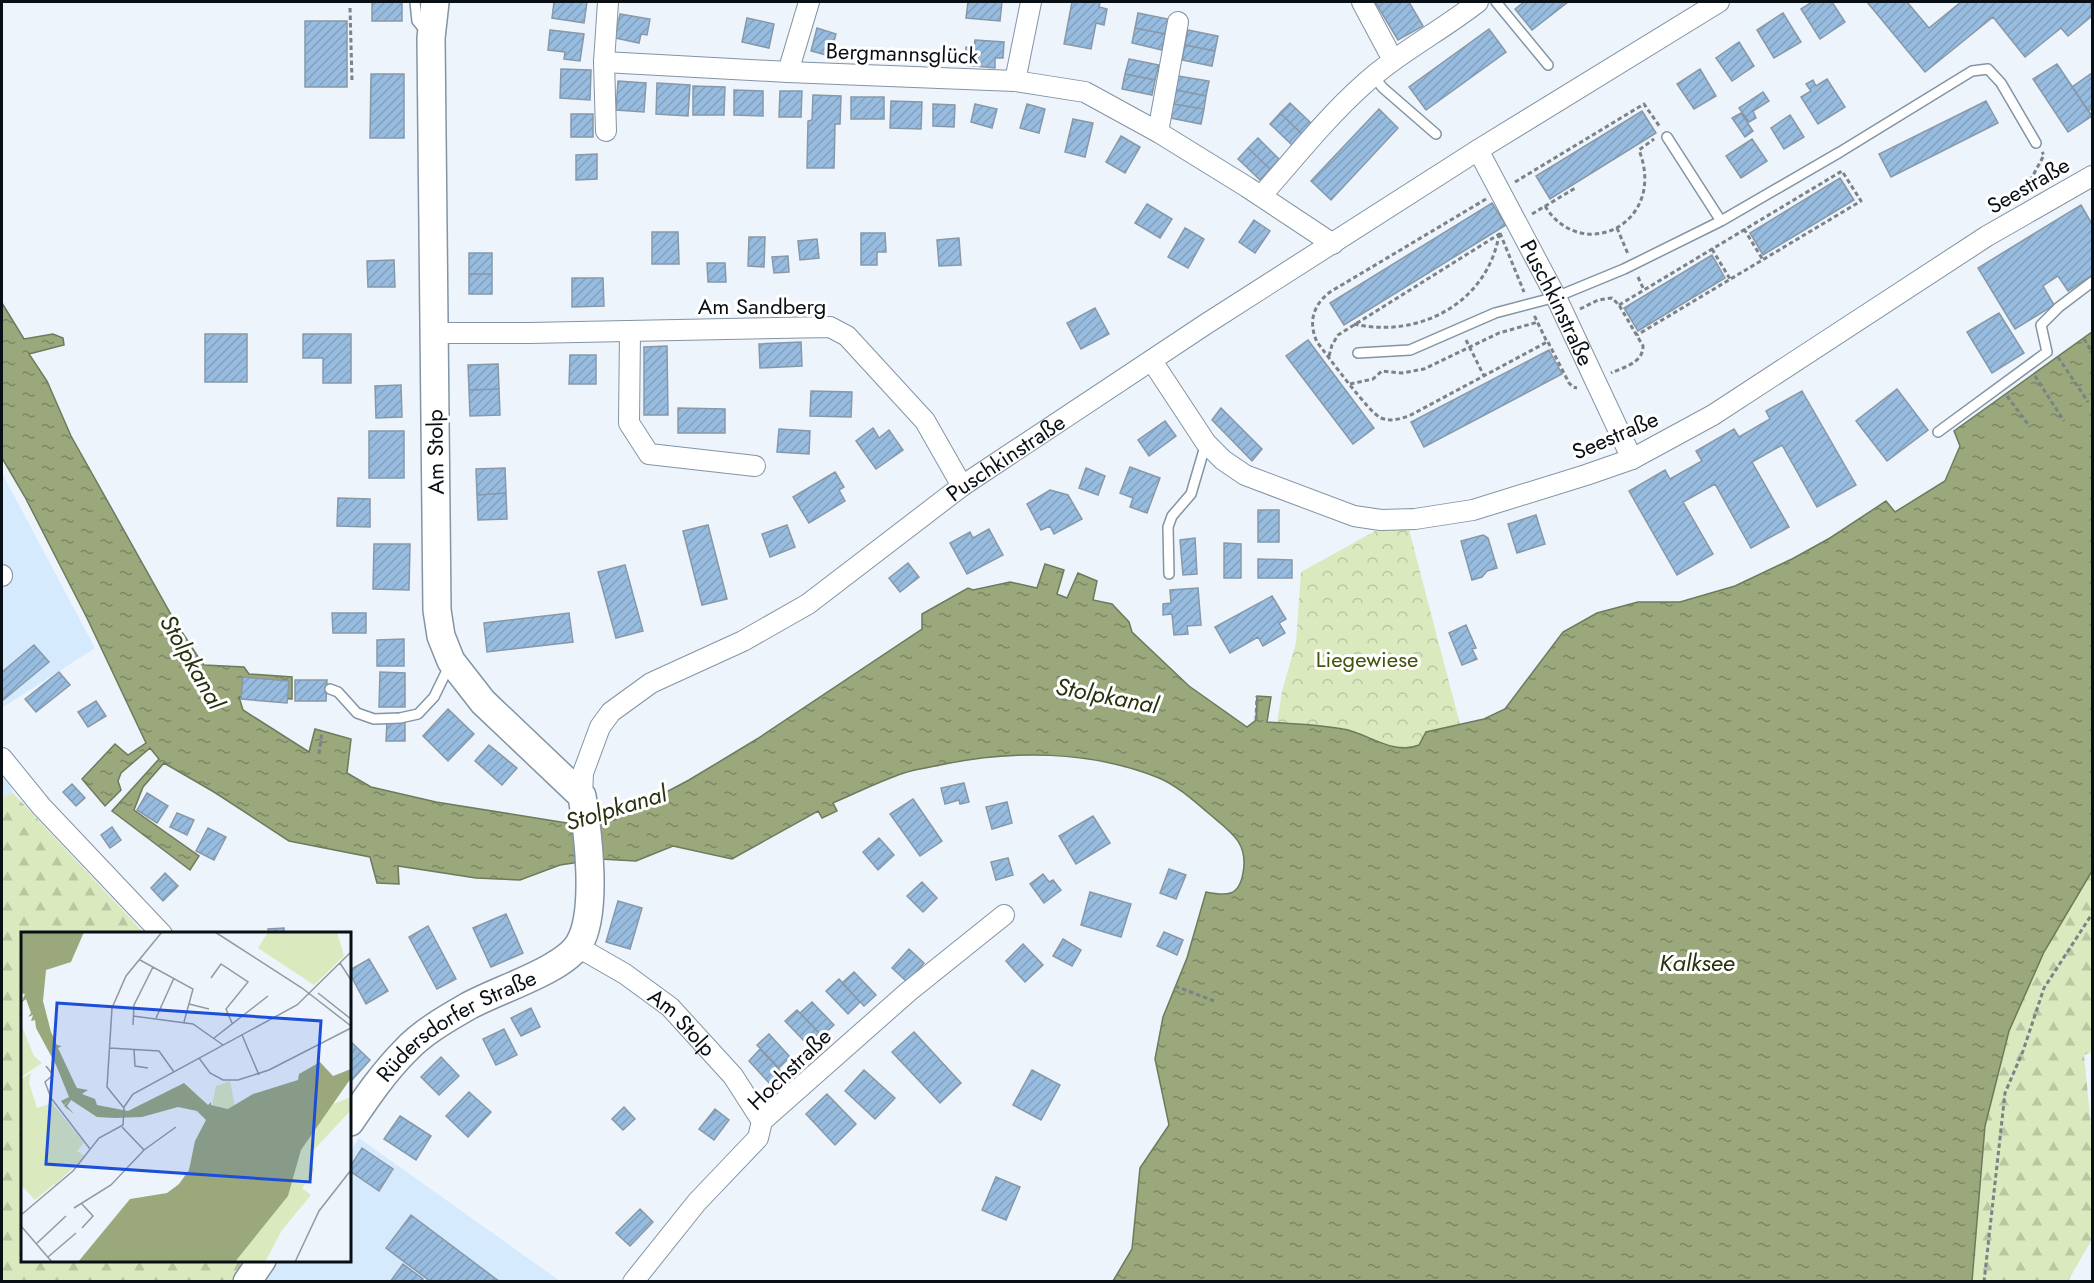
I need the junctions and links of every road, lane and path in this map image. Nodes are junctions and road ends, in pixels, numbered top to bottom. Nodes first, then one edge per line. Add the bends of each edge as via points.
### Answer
1 (416, 2) edge
2 (435, 2) edge
3 (608, 2) edge
4 (809, 2) edge
5 (1031, 2) edge
6 (1362, 2) edge
7 (1478, 2) edge
8 (1496, 2) edge
9 (1719, 2) edge
10 (350, 8) dead end
11 (1178, 22) dead end
12 (431, 38) junction
13 (1393, 60) junction
14 (604, 62) junction
15 (1548, 65) dead end
16 (788, 72) junction
17 (1373, 76) junction
18 (352, 81) dead end
19 (1015, 81) junction
20 (606, 131) dead end
21 (1158, 132) junction
22 (1436, 134) dead end
23 (1667, 137) junction
24 (2036, 144) dead end
25 (1478, 150) junction
26 (2044, 155) dead end
27 (2092, 176) edge
28 (1577, 187) dead end
29 (1500, 191) junction
30 (1261, 196) junction
31 (2019, 202) dead end
32 (1545, 206) junction
33 (1721, 221) junction
34 (1517, 223) junction
35 (1744, 229) junction
36 (1500, 233) junction
37 (1333, 244) junction
38 (1712, 249) junction
39 (1762, 260) junction
40 (1730, 279) junction
41 (2092, 282) edge
42 (1556, 297) junction
43 (1529, 304) junction
44 (1619, 305) dead end
45 (1538, 322) junction
46 (1354, 324) junction
47 (1460, 329) junction
48 (630, 331) junction
49 (434, 333) junction
50 (1637, 335) dead end
51 (2084, 339) dead end
52 (1469, 347) junction
53 (2092, 352) edge
54 (1359, 353) dead end
55 (1329, 357) junction
56 (2058, 357) dead end
57 (1152, 361) junction
58 (2034, 374) dead end
59 (1484, 376) junction
60 (1350, 384) junction
61 (2006, 394) dead end
62 (2088, 402) dead end
63 (2064, 421) dead end
64 (2030, 428) dead end
65 (1938, 432) dead end
66 (1206, 443) junction
67 (1632, 459) junction
68 (755, 466) dead end
69 (962, 486) junction
70 (1169, 574) dead end
71 (451, 662) junction
72 (330, 689) dead end
73 (1257, 696) dead end
74 (1256, 720) dead end
75 (322, 731) dead end
76 (319, 754) dead end
77 (2, 758) edge
78 (583, 802) junction
79 (2092, 914) edge
80 (1005, 915) dead end
81 (161, 932) edge
82 (578, 947) junction
83 (1175, 986) dead end
84 (1214, 1001) dead end
85 (351, 1120) edge
86 (762, 1121) junction
87 (261, 1262) edge
88 (247, 1281) edge
89 (633, 1281) edge
90 (1984, 1281) edge

1 - 12 lane, Am Stolp via 417,21
2 - 12 main road, Am Stolp
3 - 14 street
4 - 16 street, Bergmannsglück
5 - 19 street
6 - 13 street
7 - 13 street
8 - 15 lane
9 - 25 street, Puschkinstraße
10 - 18 path
11 - 21 street
12 - 49 main road, Am Stolp
13 - 17 street
14 - 16 street, Bergmannsglück
14 - 20 street
16 - 19 street, Bergmannsglück
17 - 22 lane
17 - 30 street via 1324,124
19 - 21 street, Bergmannsglück via 1085,92
21 - 30 street, Bergmannsglück
23 - 29 path via 1644,104
23 - 32 path via 1653,139 1639,150 1646,174 1645,191 1632,217 1617,228 1588,234 1574,231 1556,220
23 - 33 lane
24 - 33 lane via 1989,69 1972,71
25 - 29 street, Puschkinstraße
25 - 37 street, Puschkinstraße
26 - 31 path
27 - 67 street, Seestraße via 1987,236 1713,415
28 - 32 path
29 - 34 street, Puschkinstraße
29 - 55 path via 1319,301 1312,330
30 - 37 street, Bergmannsglück
32 - 34 path
33 - 42 lane via 1624,269
34 - 36 path
34 - 42 street, Puschkinstraße
35 - 38 path
35 - 39 path
35 - 39 path via 1842,171 1861,201
36 - 43 path
36 - 46 path
36 - 46 path via 1487,269 1450,309 1395,328
37 - 57 street, Puschkinstraße
38 - 40 path
38 - 44 path
39 - 40 path
40 - 50 path
41 - 65 lane via 2041,324 2047,352
42 - 43 lane
42 - 67 street, Puschkinstraße
43 - 45 path
43 - 47 lane via 1495,313
45 - 52 path
45 - 59 path via 1547,342
46 - 55 path via 1338,335
47 - 52 path
47 - 54 lane via 1410,350
48 - 49 street, Am Sandberg
48 - 68 street via 629,423 649,454
48 - 69 street, Am Sandberg via 830,327 847,336 924,421
49 - 71 main road, Am Stolp via 437,610
51 - 53 path
52 - 59 path
52 - 60 path via 1424,369 1402,373 1382,370 1373,379
55 - 60 path
56 - 62 path
57 - 66 street, Seestraße
57 - 69 street, Puschkinstraße
58 - 63 path
59 - 60 path via 1409,416 1392,420 1379,417
61 - 64 path
66 - 67 street, Seestraße via 1245,475 1354,516 1381,520 1473,510
66 - 70 lane via 1191,494 1172,516 1168,527
69 - 78 street, Puschkinstraße via 808,604 743,641 651,683 611,712 600,727 583,773
71 - 72 lane via 434,696 418,714 374,719 357,713 338,692
71 - 78 main road, Am Stolp via 483,702
73 - 74 path
75 - 76 path
77 - 81 street
78 - 82 main road via 591,884 585,934
79 - 90 path via 2044,988 2005,1093
80 - 86 street, Hochstraße via 908,992
82 - 85 main road, Rüdersdorfer Straße via 545,971 471,1004 432,1029 407,1049 371,1090
82 - 86 street, Am Stolp via 625,974 670,1007 733,1076
83 - 84 path
86 - 89 street, Hochstraße via 758,1138 698,1202
87 - 88 main road

